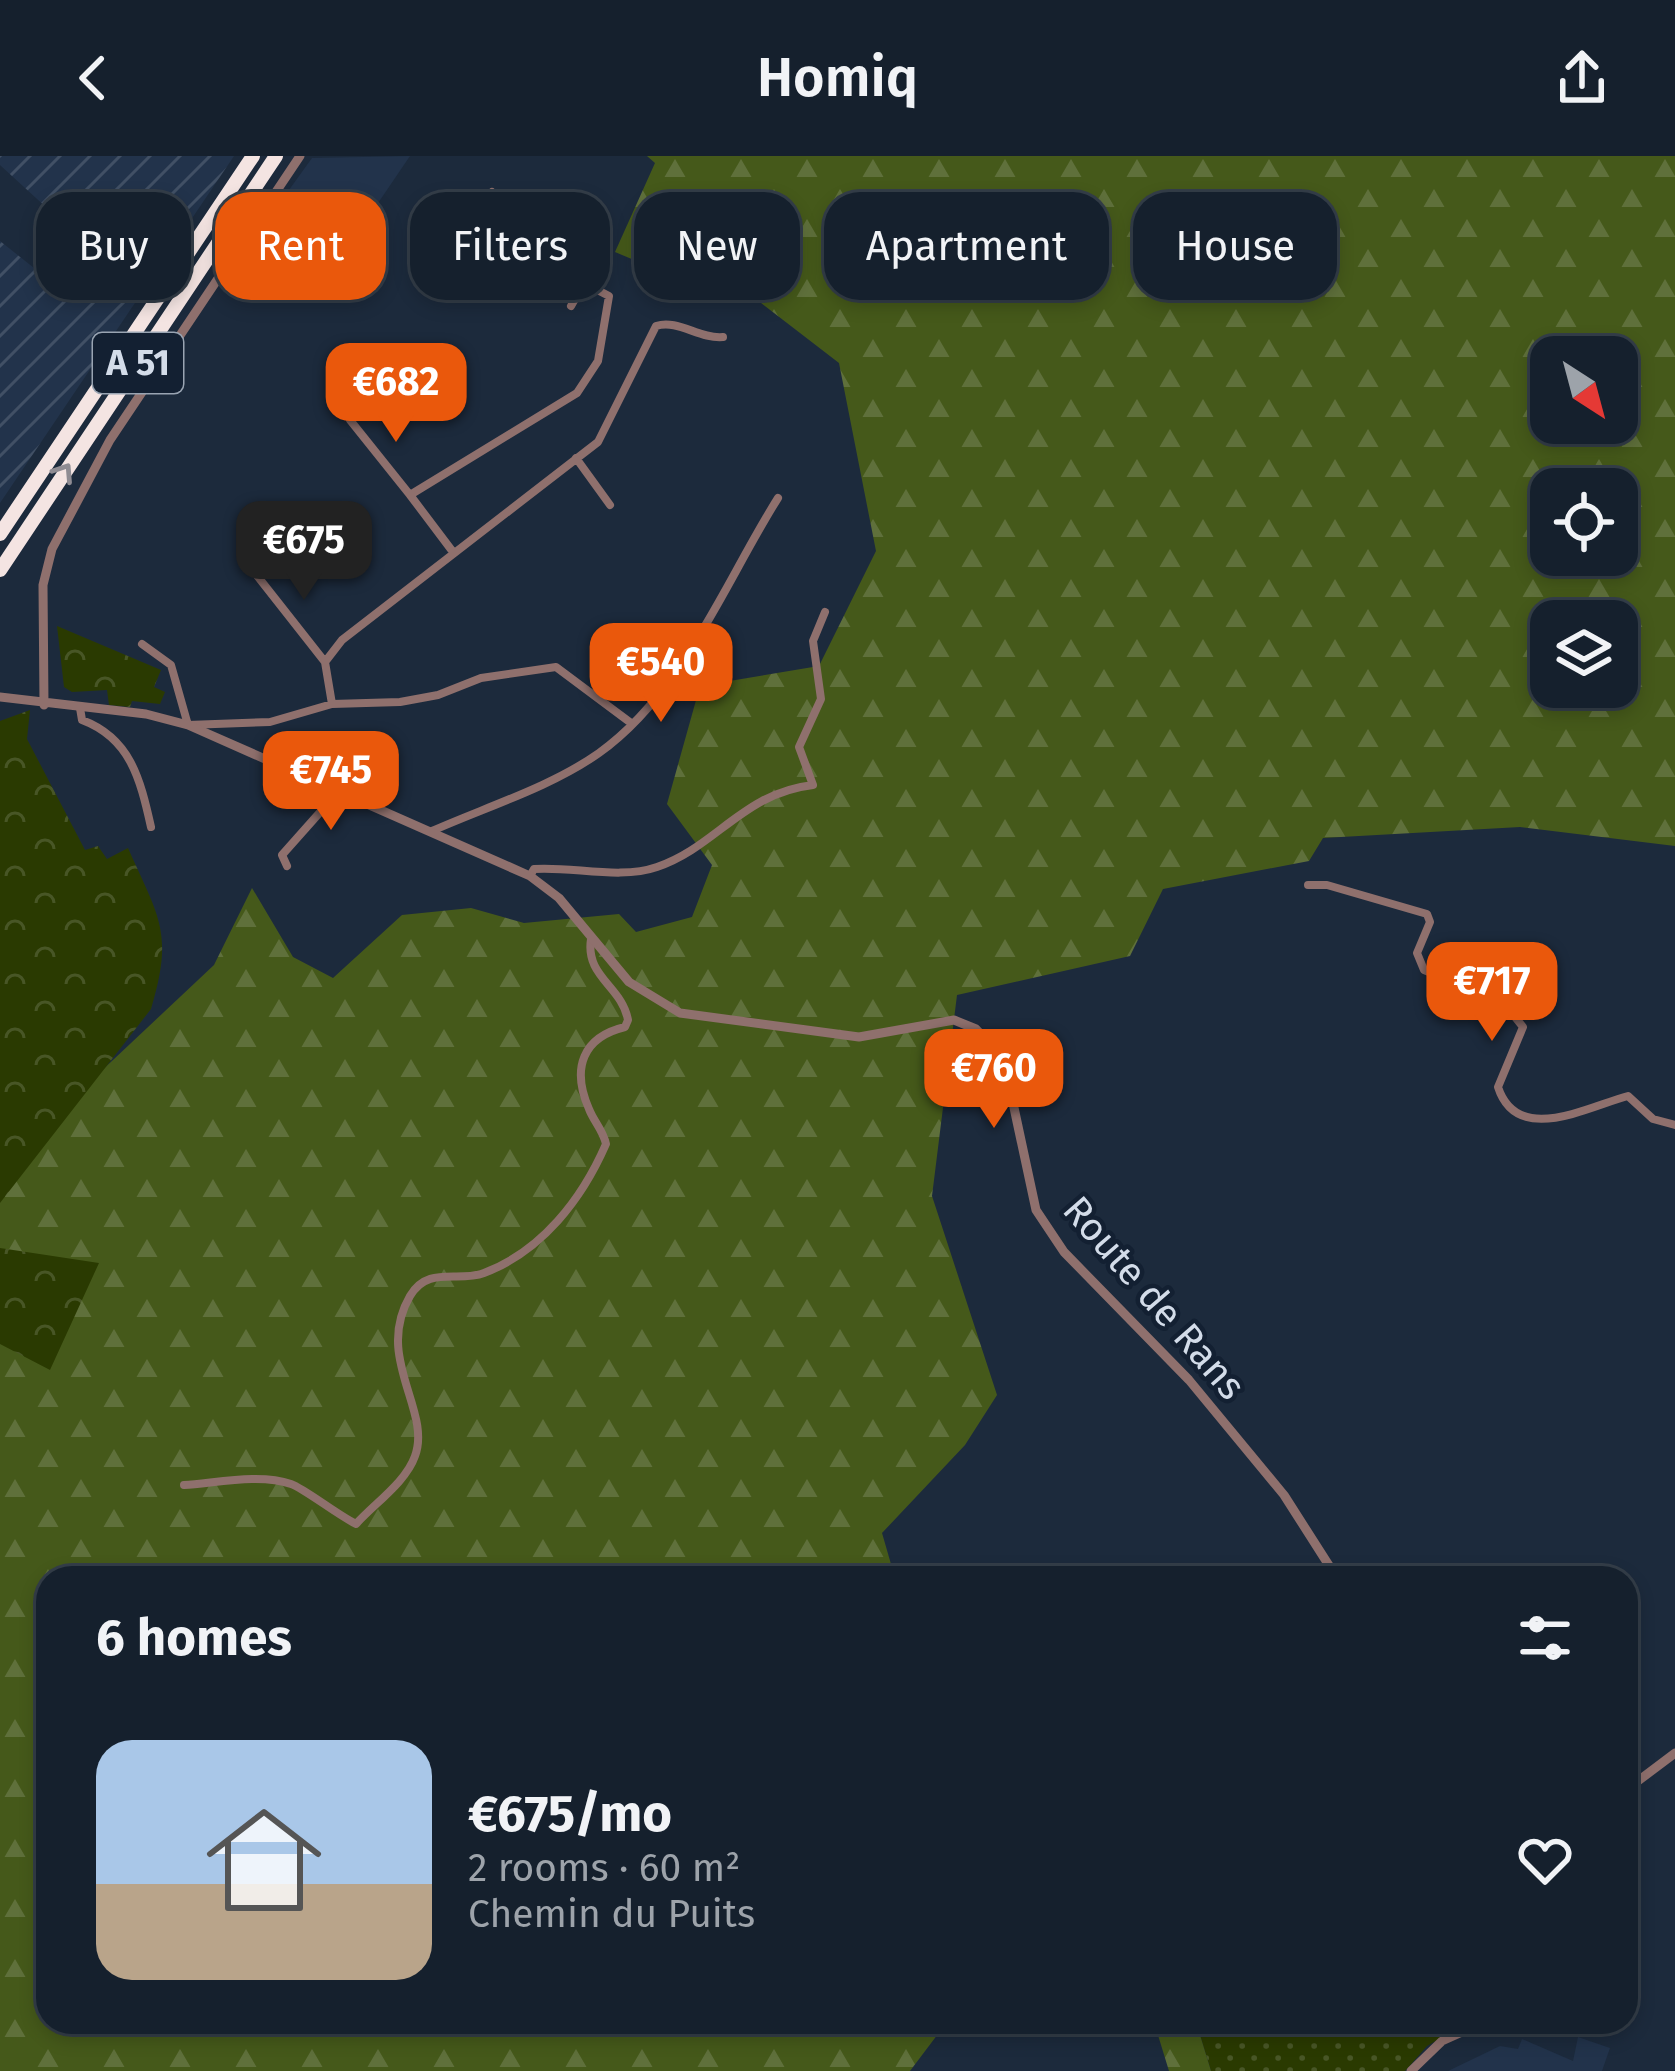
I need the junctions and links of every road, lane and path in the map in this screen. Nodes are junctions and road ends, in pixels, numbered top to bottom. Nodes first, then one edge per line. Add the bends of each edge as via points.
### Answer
1 (253, 156) edge
2 (276, 156) edge
3 (300, 156) edge
4 (574, 300) edge
5 (608, 300) edge
6 (571, 306) dead end
7 (723, 337) dead end
8 (350, 420) dead end
9 (576, 458) junction
10 (410, 495) junction
11 (778, 498) dead end
12 (610, 505) dead end
13 (0, 534) edge
14 (453, 552) junction
15 (251, 568) dead end
16 (0, 570) edge
17 (825, 612) dead end
18 (142, 644) dead end
19 (325, 662) junction
20 (0, 697) edge
21 (332, 704) junction
22 (44, 705) junction
23 (80, 708) junction
24 (631, 723) junction
25 (188, 725) junction
26 (338, 792) junction
27 (151, 827) dead end
28 (432, 831) junction
29 (287, 866) dead end
30 (530, 876) junction
31 (1308, 885) dead end
32 (591, 939) junction
33 (1675, 1125) edge
34 (184, 1486) dead end
35 (1329, 1566) edge
36 (1675, 1753) edge
37 (1638, 1781) edge
38 (1457, 2034) edge
39 (1411, 2071) edge

1 - 13 highway, A 51
16 -> 2 highway, A 51
3 - 22 street via 123,420 52,549 43,586
4 - 6 street
5 - 10 street via 598,361 577,393
7 - 9 street via 656,326 607,432
8 - 10 street
9 - 12 street
9 - 14 street
10 - 14 street
11 - 24 street via 668,682
14 - 19 street
15 - 19 street
17 - 30 street via 813,641 821,699 799,748 813,785 752,805 657,867 534,869
18 - 25 street via 171,665
19 - 21 street
20 - 22 street, Route de Rans
21 - 24 street via 400,702 482,677 556,667
21 - 25 street via 270,722
22 - 23 street, Route de Rans
23 - 25 street, Route de Rans
23 - 27 street via 82,720 124,745
24 - 28 street via 579,765
25 - 26 street, Route de Rans
26 - 28 street, Route de Rans
26 - 29 street via 282,855
28 - 30 street, Route de Rans
30 - 32 street, Route de Rans
31 - 33 street via 1427,914 1417,953 1424,970 1503,1002 1523,1027 1498,1087 1516,1114 1563,1117 1628,1096 1653,1119
32 - 34 street via 592,967 628,1019 598,1033 585,1052 586,1102 606,1144 578,1201 518,1255 470,1277 436,1276 411,1293 401,1318 400,1366 419,1440 406,1473 356,1524 276,1480
32 - 35 street, Route de Rans via 640,992 680,1012 860,1037 954,1020 976,1029 1007,1075 1036,1210 1064,1252 1189,1380 1284,1495
36 - 37 street
38 - 39 street

